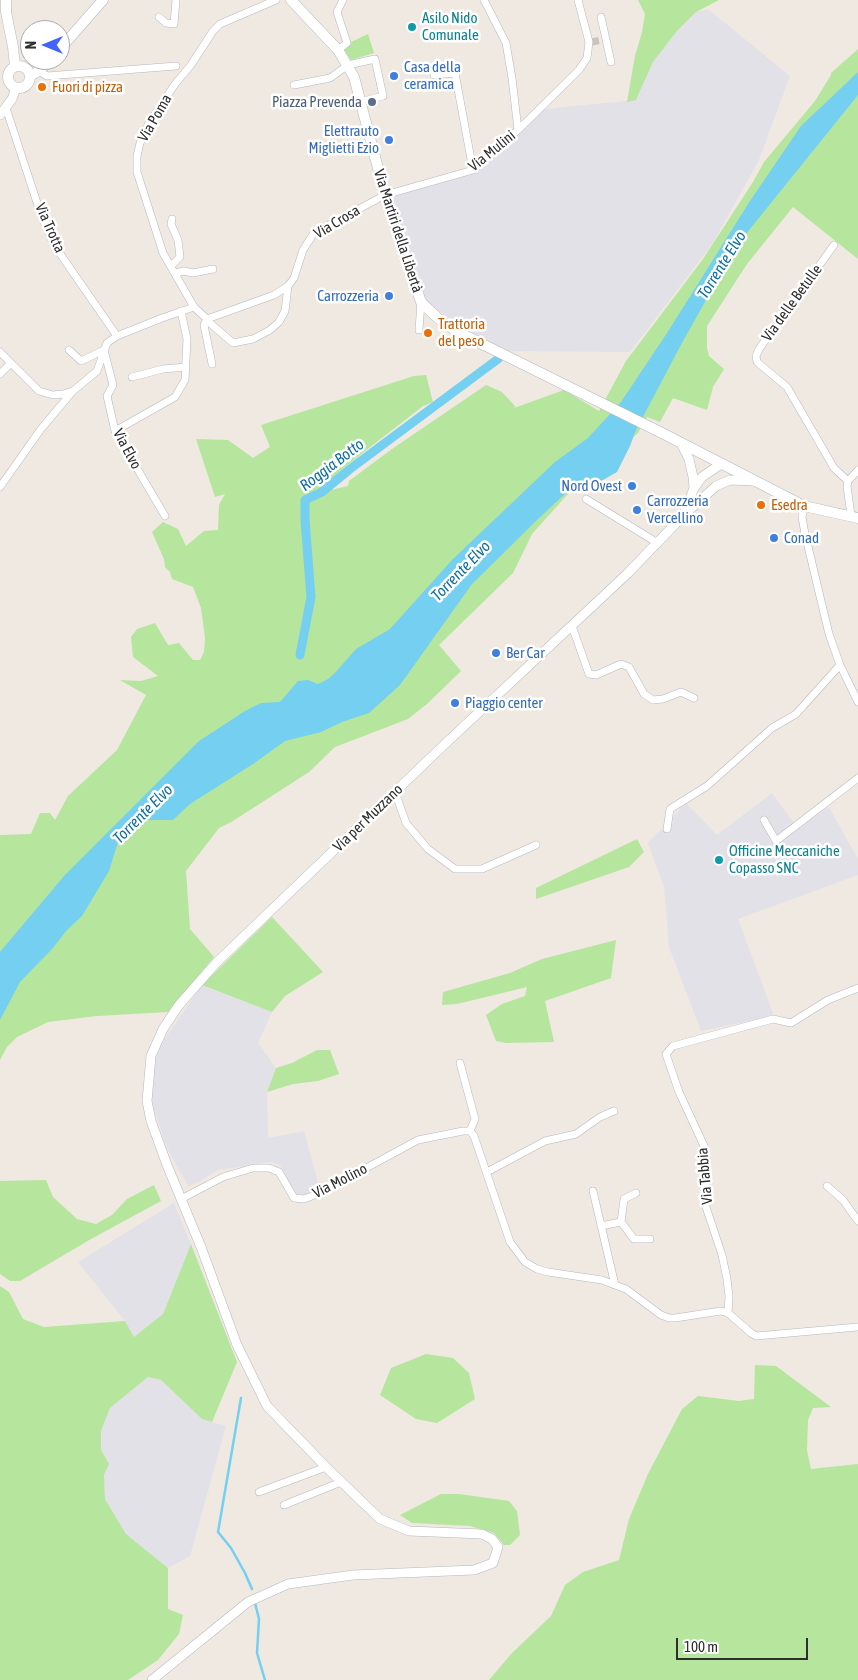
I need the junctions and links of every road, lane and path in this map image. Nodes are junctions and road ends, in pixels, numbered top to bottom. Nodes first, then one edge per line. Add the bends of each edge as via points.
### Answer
1 (103, 0) edge
2 (176, 0) edge
3 (276, 0) edge
4 (290, 0) edge
5 (343, 0) edge
6 (484, 0) edge
7 (578, 0) edge
8 (4, 2) edge
9 (159, 17) dead end
10 (601, 17) dead end
11 (70, 38) edge
12 (338, 50) junction
13 (611, 62) dead end
14 (348, 65) junction
15 (15, 66) junction
16 (176, 66) dead end
17 (39, 70) edge
18 (34, 74) junction
19 (434, 74) dead end
20 (294, 85) dead end
21 (16, 88) junction
22 (360, 102) junction
23 (3, 112) edge
24 (518, 130) junction
25 (473, 170) junction
26 (385, 195) junction
27 (172, 219) dead end
28 (834, 245) dead end
29 (213, 269) dead end
30 (173, 270) junction
31 (288, 286) junction
32 (421, 302) junction
33 (194, 307) junction
34 (181, 311) junction
35 (207, 319) junction
36 (419, 330) dead end
37 (117, 336) junction
38 (69, 350) dead end
39 (104, 350) junction
40 (0, 352) edge
41 (11, 363) junction
42 (212, 364) dead end
43 (186, 367) junction
44 (0, 374) edge
45 (132, 377) dead end
46 (73, 391) junction
47 (116, 431) junction
48 (681, 443) junction
49 (721, 464) junction
50 (858, 470) edge
51 (752, 481) junction
52 (848, 481) junction
53 (716, 486) junction
54 (0, 487) edge
55 (694, 488) junction
56 (586, 499) dead end
57 (804, 506) junction
58 (684, 515) junction
59 (165, 516) dead end
60 (855, 517) edge
61 (656, 542) junction
62 (572, 626) junction
63 (840, 666) junction
64 (858, 682) edge
65 (849, 686) junction
66 (694, 698) dead end
67 (858, 702) edge
68 (858, 778) edge
69 (396, 792) junction
70 (764, 820) dead end
71 (668, 829) dead end
72 (536, 845) dead end
73 (858, 988) edge
74 (460, 1063) dead end
75 (614, 1111) dead end
76 (470, 1131) junction
77 (486, 1172) junction
78 (827, 1186) dead end
79 (593, 1191) dead end
80 (636, 1193) dead end
81 (181, 1199) junction
82 (858, 1221) edge
83 (621, 1222) junction
84 (601, 1226) junction
85 (650, 1239) dead end
86 (615, 1285) junction
87 (728, 1312) junction
88 (858, 1327) edge
89 (326, 1467) junction
90 (341, 1482) junction
91 (258, 1492) dead end
92 (284, 1505) dead end
93 (152, 1680) edge

1 - 11 main road
2 - 9 street via 174,24
3 - 30 street, Via Poma via 220,24 213,31 148,125 140,143 136,156 137,172 163,253
4 - 12 main road, Via Martiri della Libertà
5 - 12 street via 337,12 347,43
6 - 24 street via 506,43
7 - 24 street, Via Mulini via 590,42 587,58 579,70
8 - 15 main road
10 - 13 street
12 - 14 main road, Via Martiri della Libertà
14 - 20 street via 331,81
14 - 22 main road, Via Martiri della Libertà
14 - 22 street via 375,59 383,96
15 - 18 main road
15 - 21 main road via 9,70 7,78
16 - 18 street via 47,76
17 - 18 main road
18 - 21 main road via 26,86
19 - 25 street via 455,74
21 - 23 street
22 - 26 main road, Via Martiri della Libertà
23 - 37 street, Via Trotta via 54,245
24 - 25 street, Via Mulini
25 - 26 street, Via Mulini
26 - 31 street, Via Crosa via 314,233
26 - 32 main road, Via Martiri della Libertà
27 - 30 street via 180,257
28 - 52 street, Via delle Betulle via 756,356 757,362 787,387 834,468
29 - 30 street via 193,273
30 - 33 street, Via Poma
31 - 35 street via 274,295
31 - 35 street, Via Crosa via 280,322 253,339 233,343
32 - 36 street
32 - 48 main road, Via Martiri della Libertà via 460,333
33 - 34 street
33 - 35 street, Via Crosa
34 - 37 street
34 - 43 street via 187,340
35 - 42 street via 204,325
37 - 39 street via 107,343
38 - 39 street via 80,361
39 - 46 street via 98,371
39 - 47 street, Via Elvo via 113,385 107,396
40 - 41 street
41 - 44 street
41 - 46 street via 39,391 53,395
43 - 45 street
43 - 47 street via 185,380 175,397
46 - 54 street
47 - 59 street, Via Elvo
48 - 49 main road
48 - 55 street
49 - 51 main road
49 - 53 street
49 - 55 street, Via per Muzzano via 702,477
50 - 52 street
51 - 53 street, Via per Muzzano via 730,480
51 - 57 main road
52 - 60 street via 847,497
53 - 58 street, Via per Muzzano
55 - 58 street, Via per Muzzano
56 - 61 street
57 - 60 main road
57 - 63 street via 802,523
58 - 61 street, Via per Muzzano
61 - 62 street, Via per Muzzano
62 - 66 street via 589,674 596,675 621,664 630,667 644,694 653,700 681,692
62 - 69 street, Via per Muzzano
63 - 65 street
63 - 71 street via 796,714 772,728 707,786 670,809
64 - 65 street
65 - 67 street
68 - 70 street via 776,841
69 - 72 street via 406,823 428,849 455,869 482,869
69 - 81 street, Via per Muzzano via 216,963 179,1005 163,1029 151,1056 147,1101
73 - 87 street, Via Tabbia via 828,1000 791,1023 773,1019 673,1046 666,1054 679,1092 705,1148 706,1204 727,1279
74 - 76 street via 475,1118
75 - 77 street via 576,1134 545,1141
76 - 77 street
76 - 81 street, Via Molino via 418,1140 304,1199 294,1198 280,1172 253,1168 223,1177
77 - 86 street via 510,1242 525,1262 548,1272
78 - 82 street via 843,1200
79 - 84 street
80 - 83 street via 624,1200
81 - 89 street, Via per Muzzano via 237,1345 267,1406
83 - 84 street
83 - 85 street via 634,1239
84 - 86 street
86 - 87 street via 669,1318
87 - 88 street via 756,1336
89 - 90 street, Via per Muzzano
89 - 91 street
90 - 92 street
90 - 93 street, Via per Muzzano via 380,1519 409,1531 482,1534 492,1539 498,1547 493,1563 474,1570 353,1575 288,1584 248,1602

